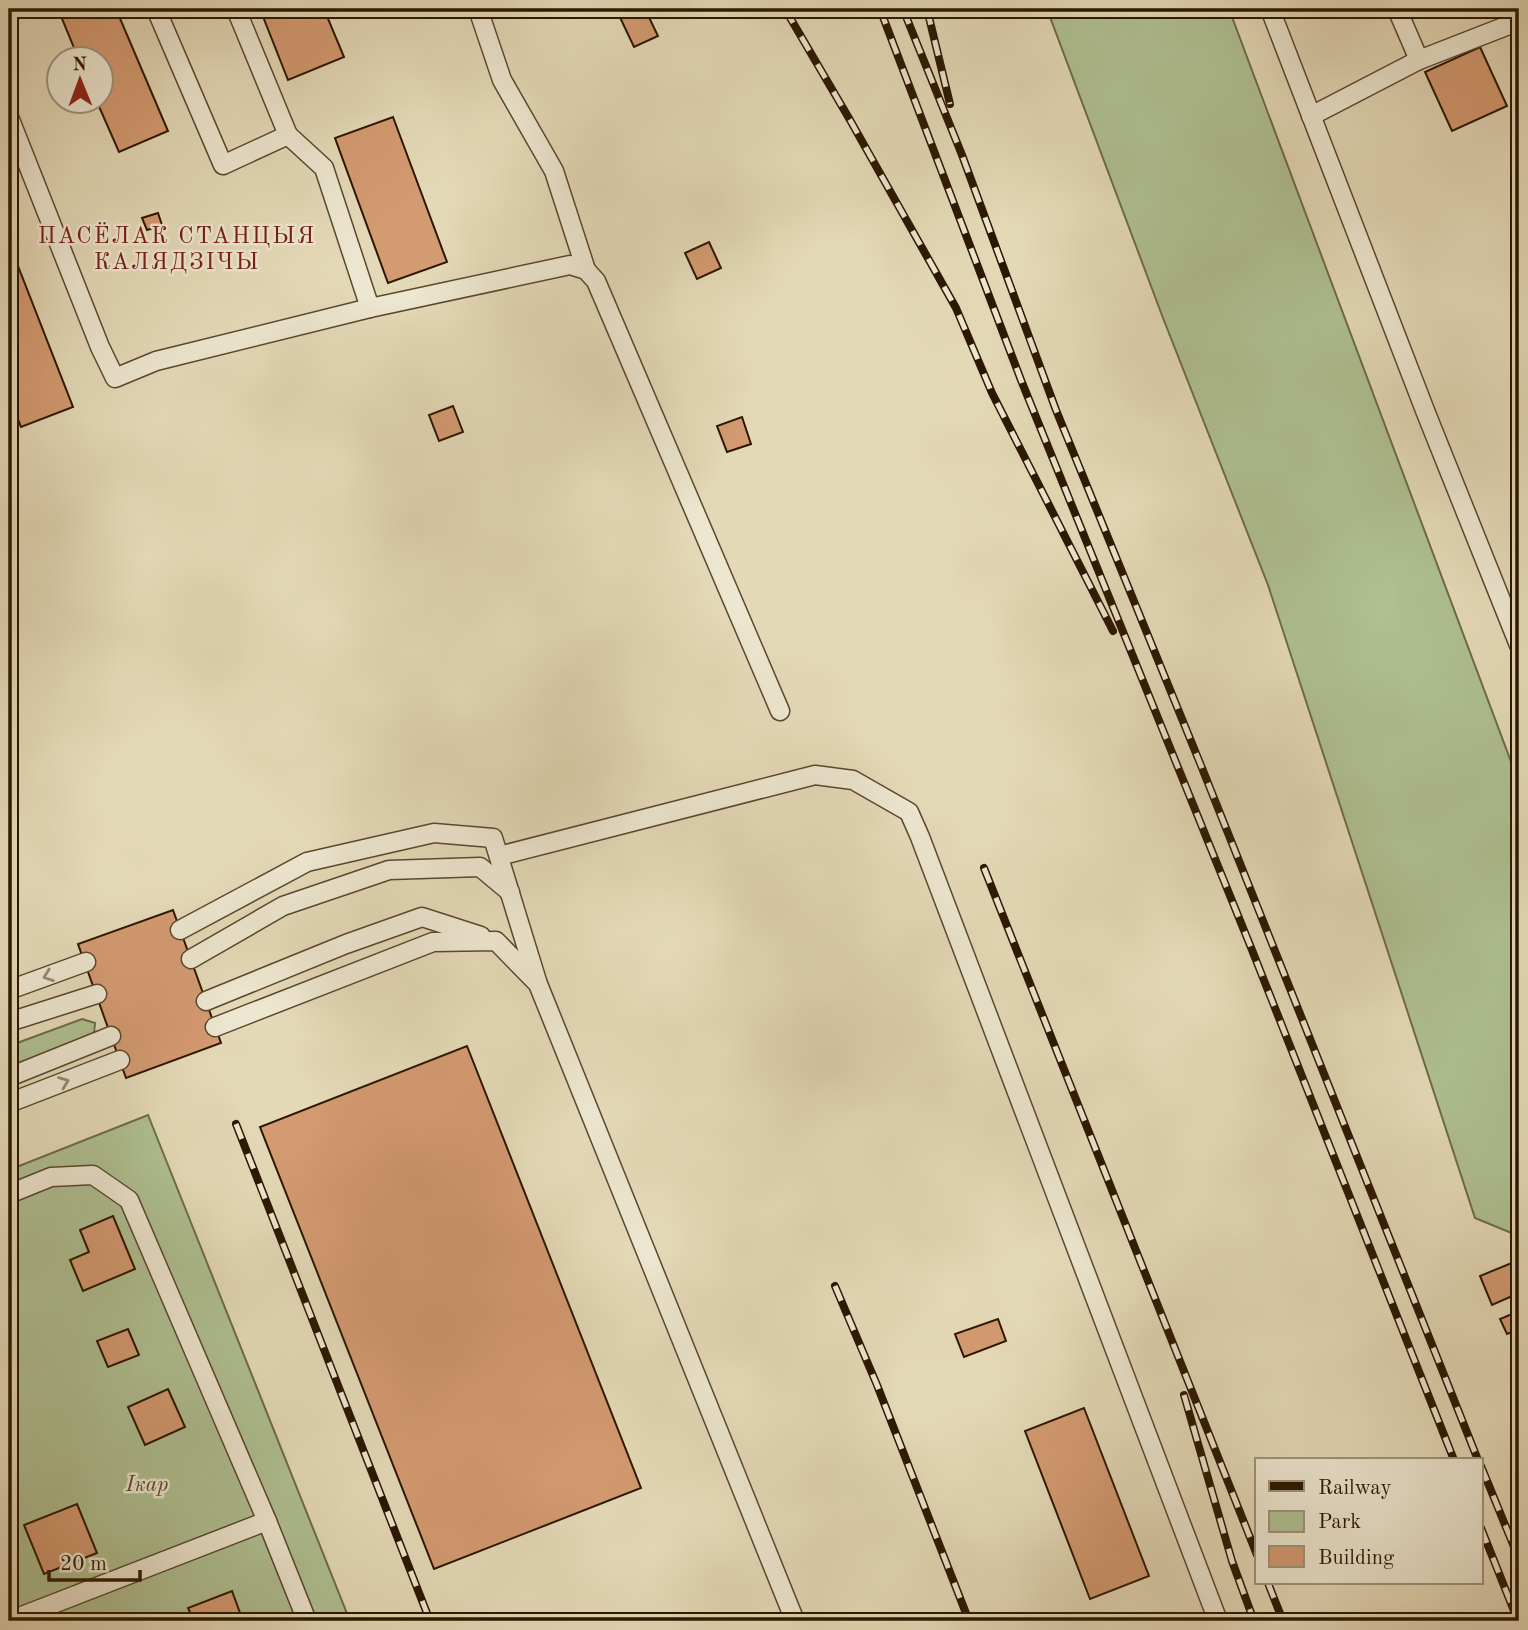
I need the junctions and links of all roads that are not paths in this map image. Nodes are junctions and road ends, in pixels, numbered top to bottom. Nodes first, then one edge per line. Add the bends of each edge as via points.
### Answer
1 (156, 9) edge
2 (236, 9) edge
3 (478, 9) edge
4 (1270, 9) edge
5 (1396, 9) edge
6 (1519, 21) edge
7 (1419, 60) junction
8 (1311, 116) junction
9 (9, 117) edge
10 (288, 135) junction
11 (586, 270) junction
12 (370, 308) junction
13 (1519, 645) edge
14 (780, 711) dead end
15 (499, 856) junction
16 (510, 892) junction
17 (180, 930) dead end
18 (496, 941) junction
19 (191, 958) dead end
20 (86, 962) dead end
21 (538, 984) junction
22 (9, 990) edge
23 (97, 994) dead end
24 (206, 1001) dead end
25 (9, 1022) edge
26 (215, 1027) dead end
27 (111, 1036) dead end
28 (120, 1060) dead end
29 (9, 1077) edge
30 (9, 1103) edge
31 (9, 1194) edge
32 (267, 1521) junction
33 (9, 1621) edge
34 (307, 1621) edge
35 (795, 1621) edge
36 (1218, 1621) edge

1 - 10 lane via 223,165
2 - 10 lane
3 - 11 lane via 502,80 554,171
4 - 8 lane
5 - 7 lane
6 - 7 lane
7 - 8 lane
8 - 13 lane
9 - 12 lane via 115,378 156,361
10 - 12 lane via 324,168
11 - 12 lane via 570,265
11 - 14 lane via 596,281
15 - 16 lane
15 - 17 lane via 493,838 434,833 307,862
15 - 36 lane via 815,775 853,780 908,812
16 - 19 lane via 480,867 389,870 284,906
16 - 21 lane
18 - 21 lane
18 - 24 lane via 422,917
18 - 26 lane via 433,942
20 -> 22 lane
21 - 35 lane
23 - 25 lane
27 - 29 lane
30 -> 28 lane
31 - 32 lane via 51,1177 93,1175 130,1200
32 - 33 lane
32 - 34 lane

